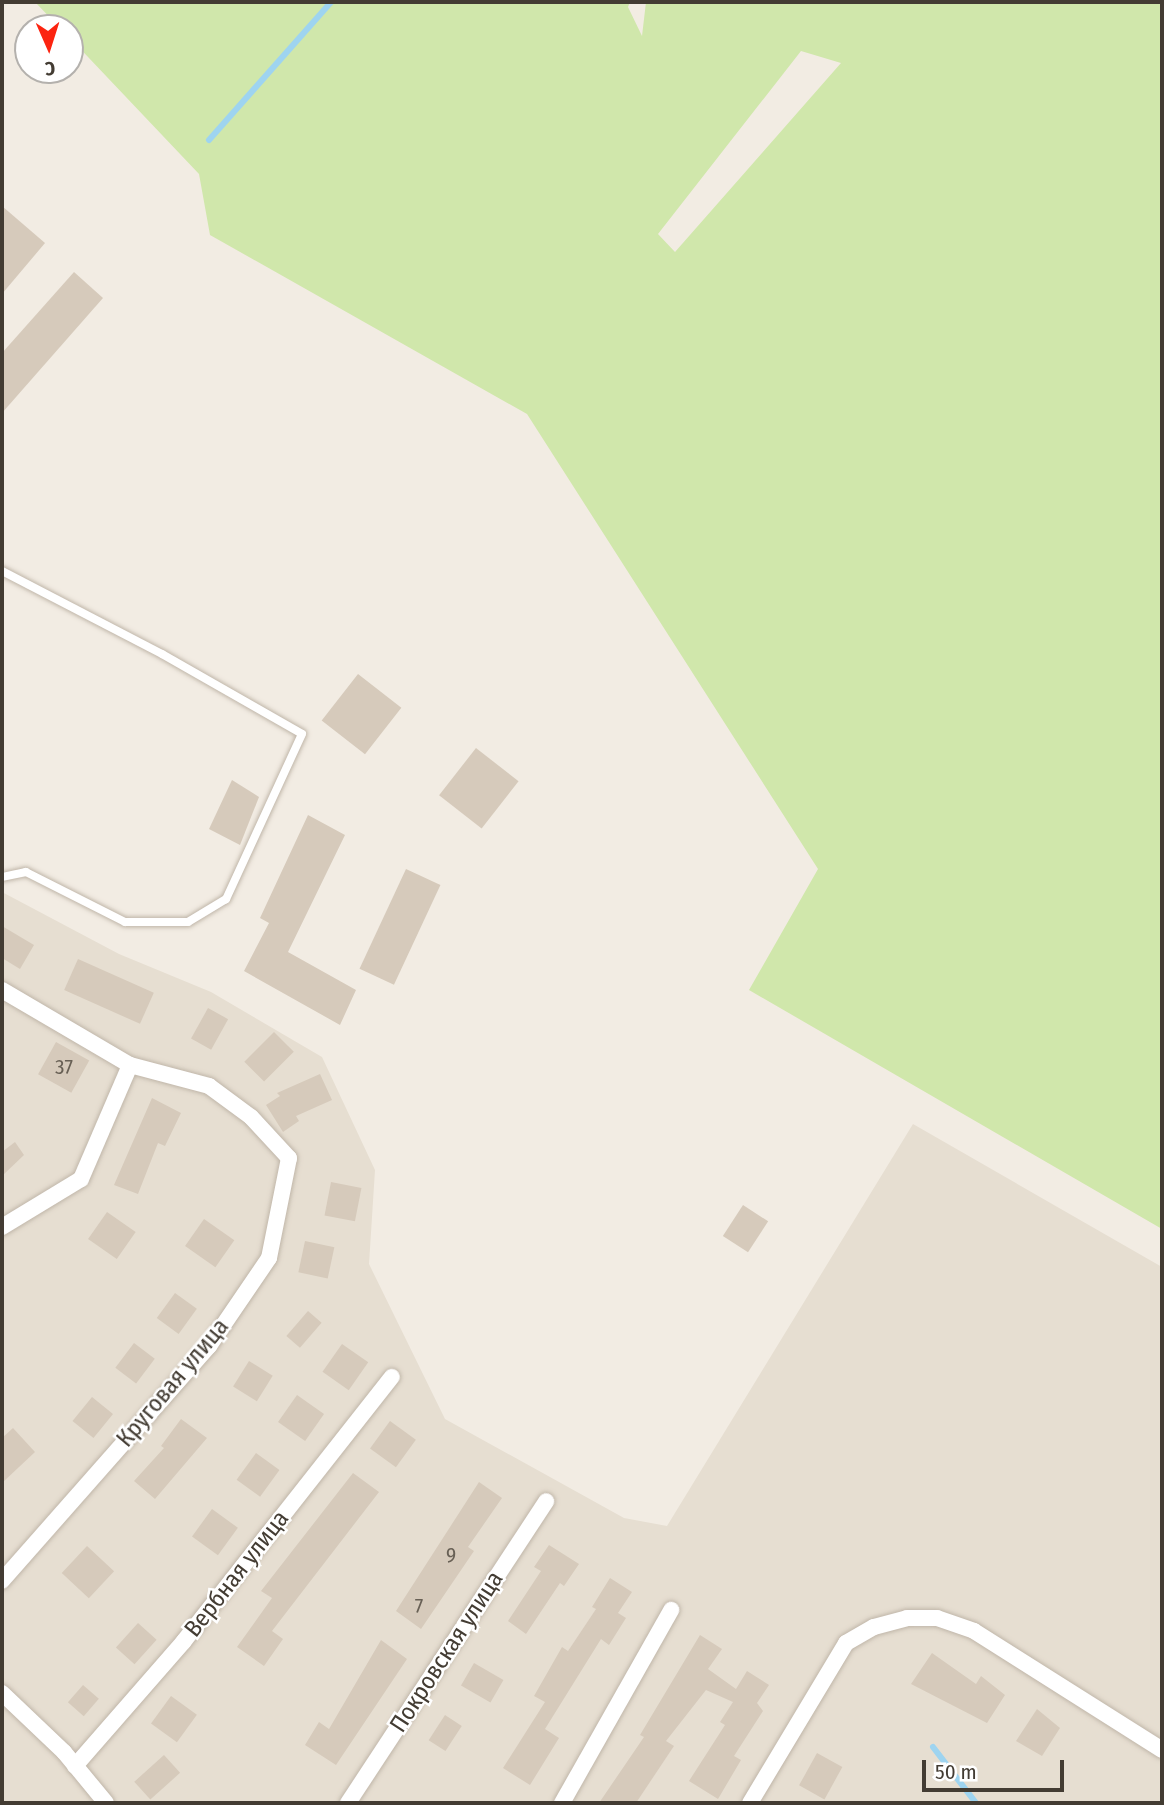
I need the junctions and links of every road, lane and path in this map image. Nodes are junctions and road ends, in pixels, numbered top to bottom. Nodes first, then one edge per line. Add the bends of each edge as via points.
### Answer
1 (2, 571) edge
2 (2, 877) edge
3 (2, 990) edge
4 (130, 1065) junction
5 (2, 1227) edge
6 (392, 1377) dead end
7 (546, 1501) dead end
8 (2, 1581) edge
9 (671, 1610) dead end
10 (2, 1693) edge
11 (1162, 1750) edge
12 (75, 1766) junction
13 (106, 1803) edge
14 (348, 1803) edge
15 (562, 1803) edge
16 (750, 1803) edge

1 - 2 lane via 302,734 226,899 188,922 125,922 26,872
3 - 4 street, Круговая улица
4 - 5 street via 81,1179
4 - 8 street, Круговая улица via 209,1086 251,1117 289,1158 269,1258 209,1346
6 - 12 street, Вербная улица via 184,1640
7 - 14 street, Покровская улица
9 - 15 street
10 - 12 street
11 - 16 street via 975,1631 937,1618 907,1618 874,1627 846,1643
12 - 13 street

